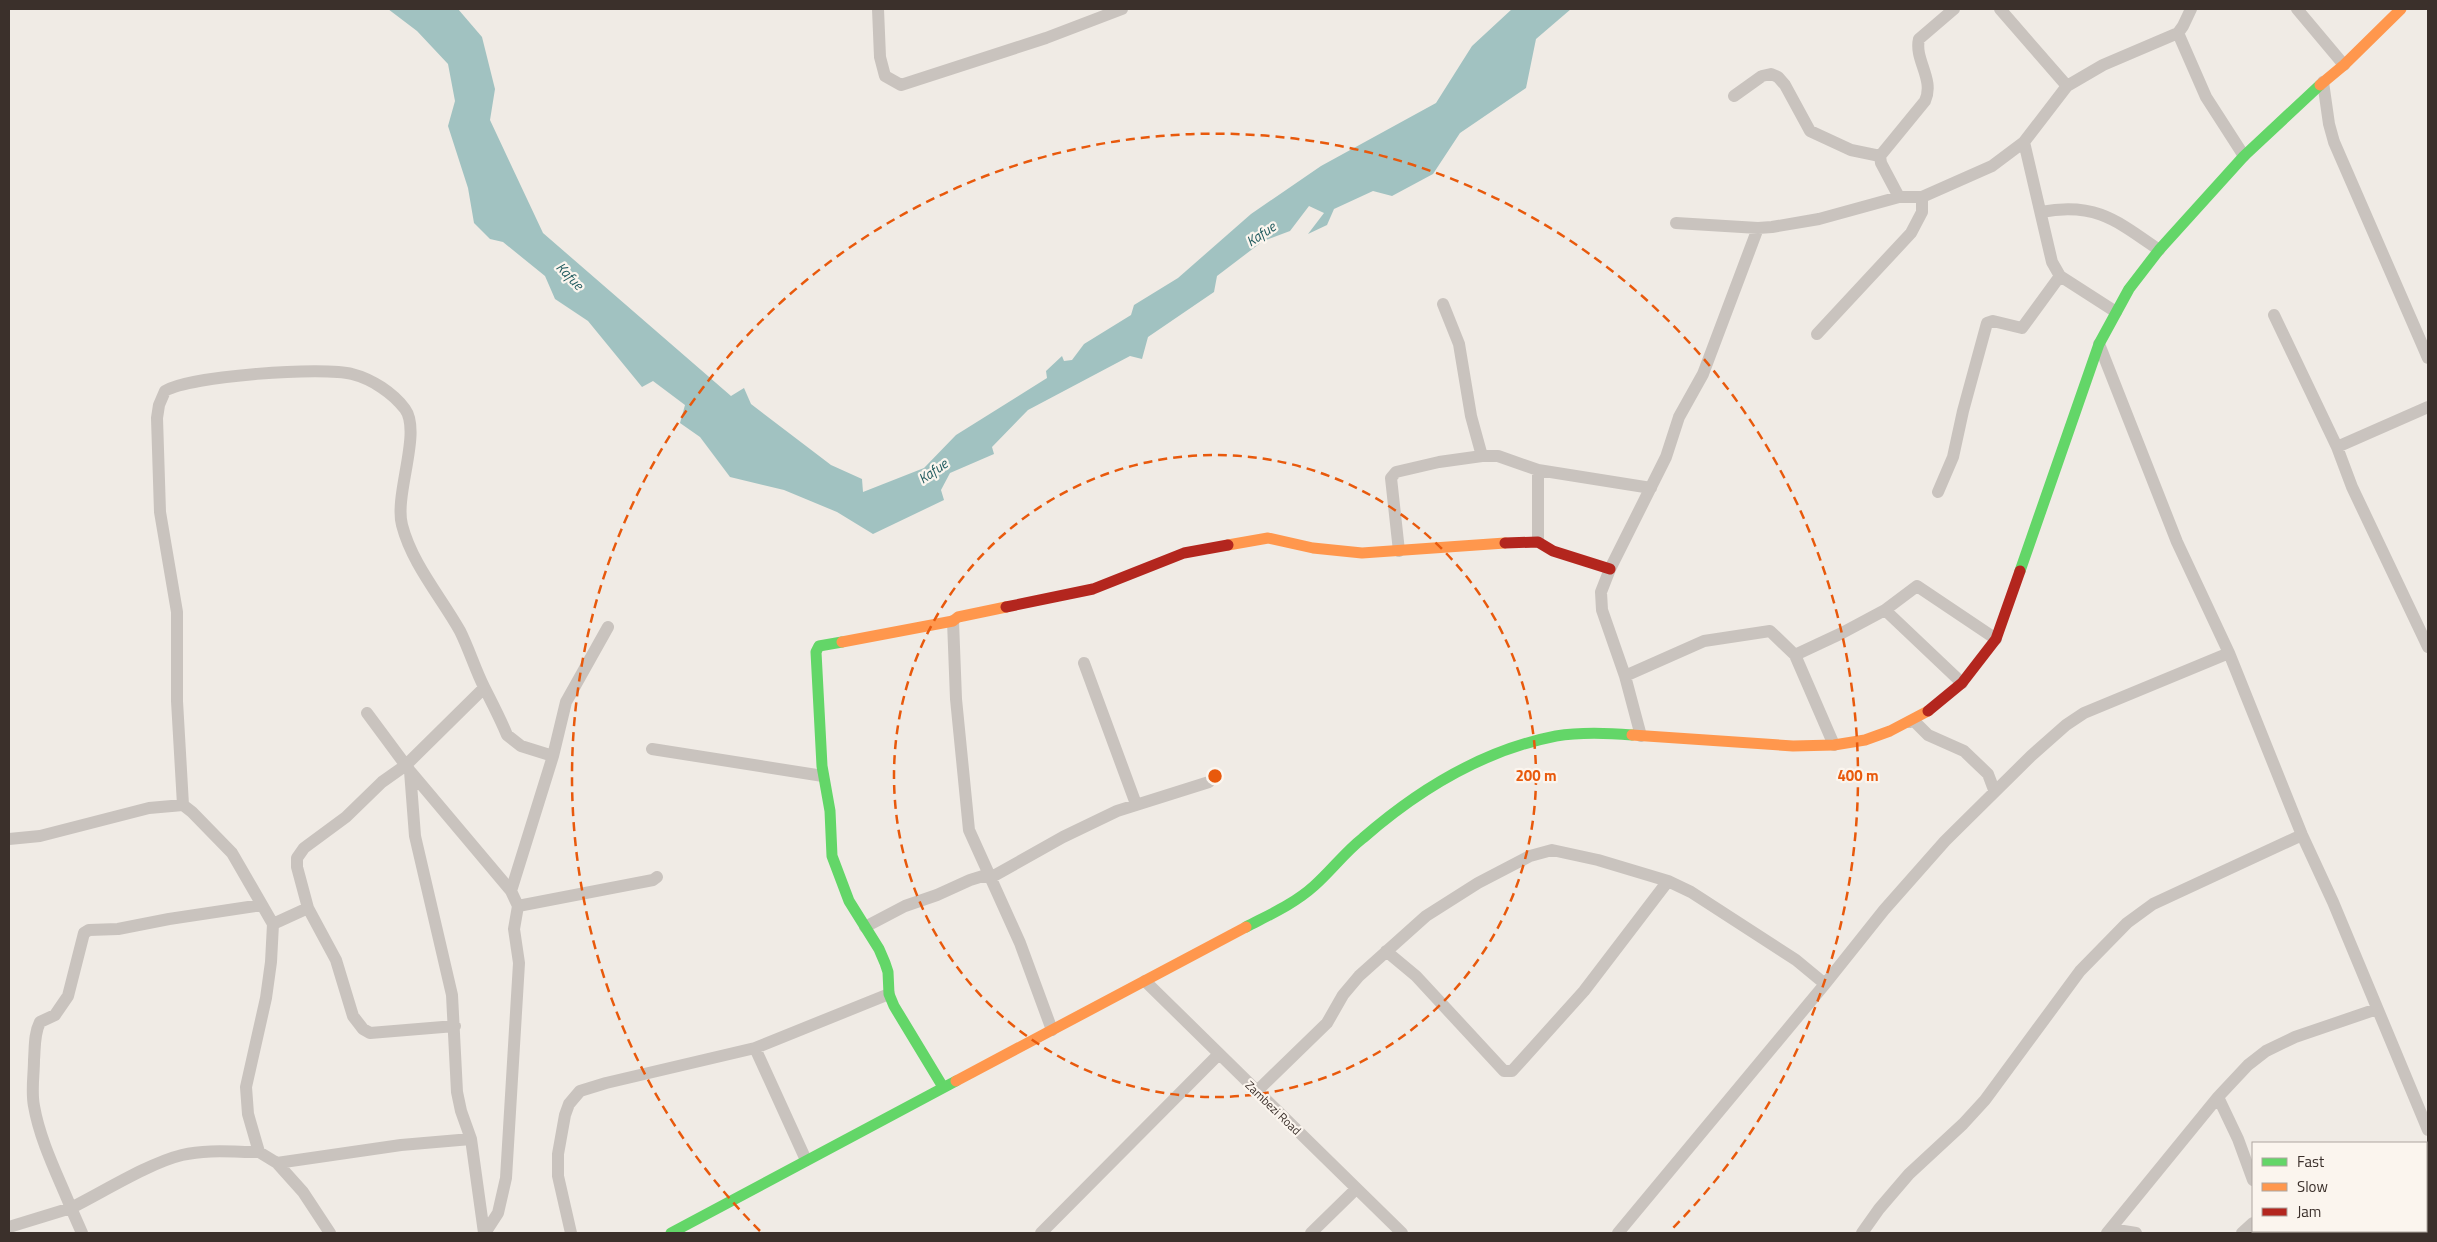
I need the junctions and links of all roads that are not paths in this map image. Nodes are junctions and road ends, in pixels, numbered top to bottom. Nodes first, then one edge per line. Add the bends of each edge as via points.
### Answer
1 (878, 9) edge
2 (1122, 9) edge
3 (1954, 9) edge
4 (2000, 9) edge
5 (2191, 9) edge
6 (2297, 9) edge
7 (2401, 9) edge
8 (2178, 33) junction
9 (2344, 65) junction
10 (2323, 82) junction
11 (2067, 86) junction
12 (1734, 96) dead end
13 (2024, 142) junction
14 (1880, 156) junction
15 (2244, 156) junction
16 (1899, 197) junction
17 (1922, 197) junction
18 (2040, 212) junction
19 (1676, 223) dead end
20 (1758, 228) junction
21 (2159, 250) junction
22 (2060, 276) junction
23 (1443, 304) dead end
24 (2116, 312) junction
25 (2274, 315) dead end
26 (1818, 334) dead end
27 (2099, 344) junction
28 (2428, 358) edge
29 (2428, 407) edge
30 (2337, 446) junction
31 (1482, 456) junction
32 (1538, 470) junction
33 (1652, 488) junction
34 (1938, 492) dead end
35 (1538, 542) junction
36 (1399, 551) junction
37 (1610, 569) junction
38 (1885, 610) junction
39 (953, 621) junction
40 (608, 627) dead end
41 (1996, 639) junction
42 (2428, 647) edge
43 (2229, 653) junction
44 (1795, 655) junction
45 (1084, 663) dead end
46 (1625, 676) junction
47 (1962, 683) junction
48 (484, 688) junction
49 (367, 713) dead end
50 (1910, 722) junction
51 (1641, 736) junction
52 (1834, 745) junction
53 (652, 749) dead end
54 (553, 756) junction
55 (408, 768) junction
56 (824, 776) junction
57 (1209, 782) dead end
58 (1994, 790) junction
59 (1136, 804) junction
60 (183, 805) junction
61 (2302, 835) junction
62 (9, 838) edge
63 (656, 876) dead end
64 (990, 878) junction
65 (1668, 881) junction
66 (511, 891) junction
67 (262, 905) junction
68 (518, 906) junction
69 (308, 908) junction
70 (273, 924) junction
71 (865, 926) junction
72 (1386, 951) junction
73 (1145, 981) junction
74 (1824, 984) junction
75 (889, 994) junction
76 (2377, 1009) junction
77 (455, 1026) junction
78 (1052, 1030) junction
79 (755, 1048) junction
80 (1219, 1054) junction
81 (942, 1087) junction
82 (1256, 1092) junction
83 (2218, 1097) junction
84 (2428, 1130) edge
85 (471, 1139) junction
86 (259, 1152) junction
87 (806, 1160) junction
88 (277, 1163) junction
89 (2252, 1177) edge
90 (1356, 1189) junction
91 (71, 1208) junction
92 (2252, 1224) edge
93 (9, 1227) edge
94 (2109, 1231) edge
95 (82, 1233) edge
96 (330, 1233) edge
97 (484, 1233) edge
98 (571, 1233) edge
99 (672, 1233) edge
100 (1041, 1233) edge
101 (1312, 1233) edge
102 (1402, 1233) edge
103 (1618, 1233) edge
104 (1862, 1233) edge
105 (2136, 1233) edge
106 (2242, 1233) edge

1 - 2 street via 880,57 885,76 901,84 1046,38
3 - 14 street via 1920,39 1918,50 1930,92
4 - 11 street
5 - 8 street
6 - 9 street
7 - 9 street
8 - 11 street via 2103,65
8 - 15 street via 2206,98
9 - 10 street
10 - 15 street
10 - 28 street via 2328,124 2334,142
11 - 13 street
12 - 14 street via 1762,76 1771,74 1785,85 1810,131 1851,150
13 - 17 street via 1992,166
13 - 18 street
14 - 16 street
15 - 21 street
16 - 17 street
16 - 20 street via 1819,219
17 - 26 street via 1922,212 1911,233
18 - 21 street via 2066,207 2089,211 2112,219
18 - 22 street via 2048,249
19 - 20 street
20 - 33 street via 1703,374 1679,417
21 - 24 street
22 - 24 street
22 - 34 street via 2022,328 1993,321 1987,324 1962,411 1953,457
23 - 31 street via 1459,344 1469,407
24 - 27 street
25 - 30 street
27 - 41 street
27 - 43 street via 2177,542
29 - 30 street
30 - 42 street via 2352,487
31 - 32 street via 1511,459
31 - 36 street via 1439,462 1393,474
32 - 33 street
32 - 35 street
33 - 37 street
35 - 36 street
35 - 37 street via 1559,553
36 - 39 street via 1350,553 1268,538 1232,543 1184,554 1093,589 958,617
37 - 46 street via 1601,592 1602,610
38 - 41 street via 1919,587
38 - 44 street
38 - 47 street
39 - 56 street via 819,646
39 - 64 street via 956,700 967,819
40 - 54 street via 566,702
41 - 47 street
43 - 58 street via 2084,713 2066,725
43 - 61 street
44 - 46 street via 1774,633 1764,632 1704,641
44 - 52 street
45 - 59 street
46 - 51 street
47 - 50 street
48 - 54 street via 511,740
48 - 55 street
48 - 60 street via 460,632 411,549 402,524 400,504 410,422 405,408 370,381 352,374 328,371 222,377 170,387 162,395 156,430 160,512 177,612 176,701
49 - 55 street
50 - 52 street via 1865,740
50 - 58 street via 1914,721 1928,735 1964,751 1988,774
51 - 52 street
51 - 73 street via 1557,736 1513,747 1461,770 1389,814 1302,896
53 - 56 street
54 - 66 street
55 - 66 street
55 - 69 street via 382,782 346,817 299,852 297,867
55 - 77 street via 415,836 448,971
56 - 71 street via 834,863 849,900
57 - 59 street
58 - 74 street via 1884,910
59 - 64 street via 1063,837
60 - 62 street via 149,808 40,836
60 - 67 street via 232,853
61 - 76 street
61 - 104 street via 2153,904 2127,923 2080,971 1985,1100 1909,1174
63 - 68 street via 653,880
64 - 71 street via 983,876 970,880
64 - 78 street via 1020,943
65 - 72 street via 1552,850 1530,856 1461,892 1426,916
65 - 72 street via 1584,991 1508,1072 1416,976
65 - 74 street via 1712,903 1796,960
66 - 68 street
67 - 70 street
67 - 91 street via 118,929 89,930 82,937 68,996 55,1015 40,1022 36,1030 34,1059 35,1113
68 - 97 street via 514,929 518,984 506,1178 498,1212
69 - 70 street
69 - 77 street via 336,960 353,1016 363,1029 370,1033
70 - 86 street via 266,998 246,1087 248,1114
71 - 75 street via 885,963
72 - 82 street via 1351,985 1327,1023
73 - 78 street
73 - 80 street, Zambezi Road
74 - 103 street
75 - 79 street
75 - 81 street
76 - 83 street via 2295,1036 2266,1051
76 - 84 street
77 - 85 street via 457,1092
78 - 81 street
79 - 87 street
79 - 98 street via 587,1088 574,1096 565,1115 557,1166
80 - 82 street, Zambezi Road
80 - 100 street
81 - 87 street
82 - 90 street, Zambezi Road
83 - 89 street
83 - 94 street
85 - 88 street via 401,1145
85 - 97 street
86 - 88 street
86 - 91 street via 184,1155 166,1160
87 - 99 street
88 - 96 street via 303,1192
90 - 101 street
90 - 102 street, Zambezi Road
91 - 93 street
91 - 95 street
92 - 106 street
94 - 105 street

